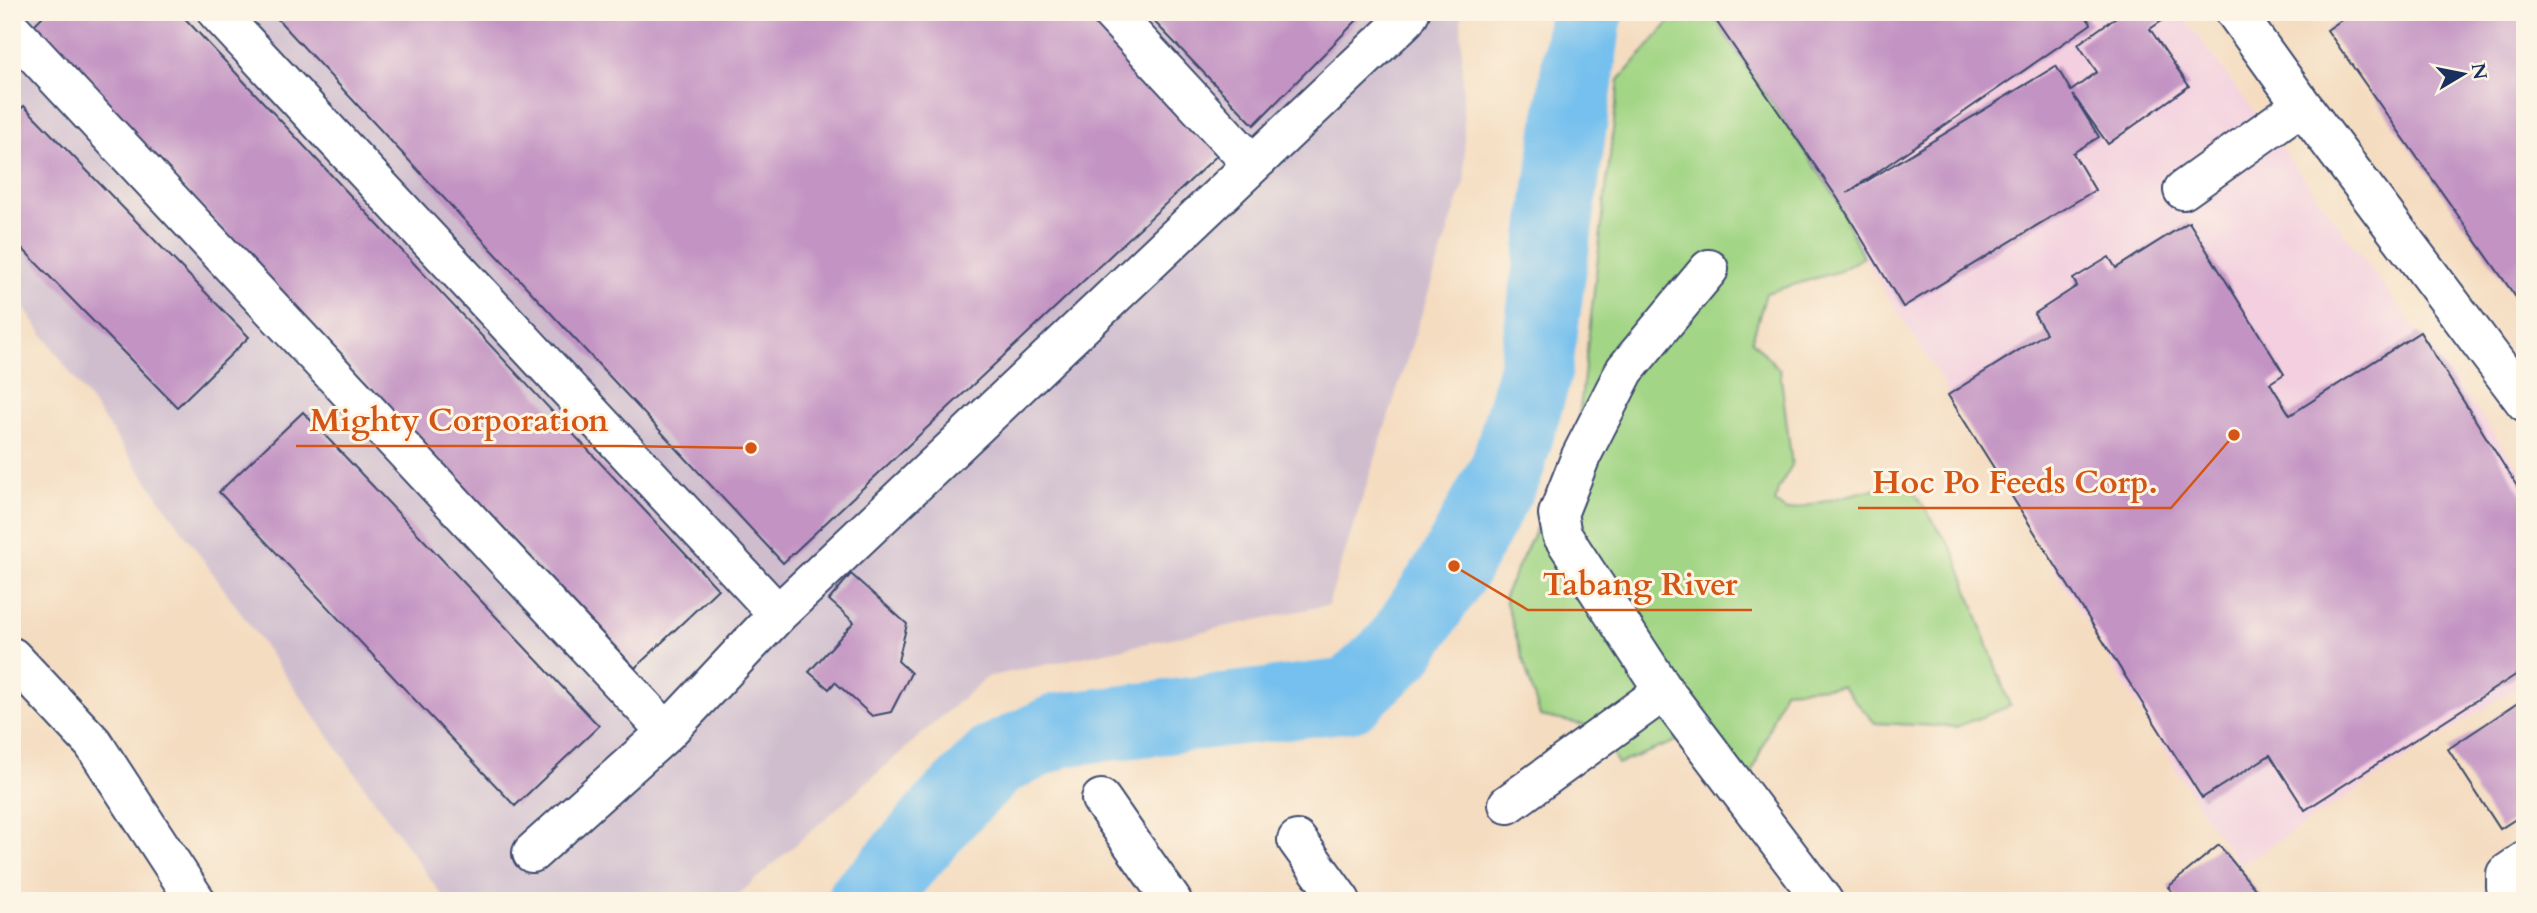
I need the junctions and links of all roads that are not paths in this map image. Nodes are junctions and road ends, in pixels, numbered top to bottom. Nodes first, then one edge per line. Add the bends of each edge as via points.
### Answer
1 (217, 12) edge
2 (1111, 12) edge
3 (1410, 12) edge
4 (2251, 18) edge
5 (12, 30) edge
6 (2302, 105) junction
7 (1252, 164) junction
8 (2183, 190) dead end
9 (1709, 269) dead end
10 (2525, 402) edge
11 (778, 614) junction
12 (12, 657) edge
13 (1664, 691) junction
14 (667, 732) junction
15 (1101, 799) dead end
16 (1508, 804) dead end
17 (1297, 839) dead end
18 (532, 853) dead end
19 (2525, 861) edge
20 (196, 901) edge
21 (1172, 901) edge
22 (1341, 901) edge
23 (1823, 901) edge
24 (2512, 901) edge

1 - 11 lane
2 - 7 lane
3 - 7 lane
4 - 6 lane
5 - 14 lane
6 - 8 lane
6 - 10 lane
7 - 11 lane
9 - 13 lane via 1625,370 1581,456 1558,514 1562,535
11 - 14 lane
12 - 20 lane via 93,743
13 - 16 lane
13 - 23 lane
14 - 18 lane
15 - 21 lane
17 - 22 lane
19 - 24 lane via 2506,874

